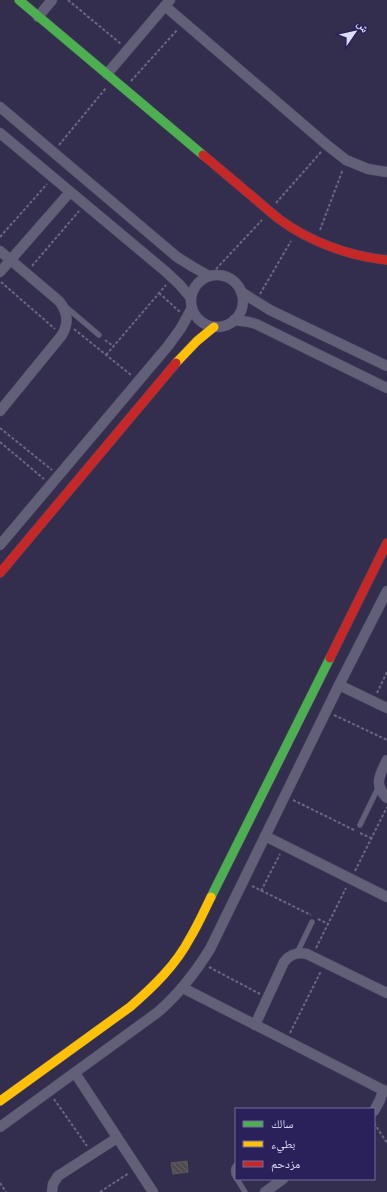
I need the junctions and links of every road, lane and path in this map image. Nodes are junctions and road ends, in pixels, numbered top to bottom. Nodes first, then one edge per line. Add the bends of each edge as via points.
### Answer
1 (19, 0) edge
2 (52, 0) edge
3 (68, 0) edge
4 (168, 3) edge
5 (38, 17) junction
6 (184, 22) junction
7 (128, 50) junction
8 (110, 77) junction
9 (124, 89) junction
10 (0, 107) edge
11 (0, 133) edge
12 (53, 152) junction
13 (346, 160) junction
14 (387, 172) edge
15 (53, 178) junction
16 (70, 192) junction
17 (85, 204) junction
18 (297, 231) junction
19 (0, 237) edge
20 (316, 241) junction
21 (0, 251) edge
22 (11, 260) junction
23 (387, 260) edge
24 (0, 272) edge
25 (26, 273) junction
26 (209, 276) junction
27 (172, 278) junction
28 (0, 281) edge
29 (242, 292) junction
30 (159, 293) junction
31 (59, 301) junction
32 (255, 302) junction
33 (192, 303) junction
34 (187, 318) junction
35 (234, 320) junction
36 (67, 324) junction
37 (214, 327) junction
38 (62, 335) junction
39 (99, 335) joint
40 (113, 346) junction
41 (106, 355) junction
42 (382, 362) edge
43 (387, 366) edge
44 (138, 381) junction
45 (387, 388) edge
46 (0, 411) edge
47 (0, 428) edge
48 (0, 442) edge
49 (59, 476) junction
50 (52, 484) junction
51 (387, 543) edge
52 (0, 545) edge
53 (0, 573) edge
54 (387, 591) edge
55 (387, 672) edge
56 (339, 685) junction
57 (373, 701) junction
58 (387, 708) edge
59 (326, 711) junction
60 (387, 740) edge
61 (387, 760) edge
62 (379, 786) junction
63 (285, 796) junction
64 (387, 798) edge
65 (387, 808) edge
66 (360, 825) dead end
67 (265, 836) junction
68 (371, 838) junction
69 (284, 846) junction
70 (351, 879) junction
71 (243, 882) junction
72 (261, 891) junction
73 (387, 898) edge
74 (312, 922) dead end
75 (328, 924) junction
76 (297, 953) junction
77 (311, 956) junction
78 (325, 962) junction
79 (202, 963) junction
80 (183, 988) junction
81 (387, 993) edge
82 (268, 998) junction
83 (255, 1025) junction
84 (286, 1041) junction
85 (75, 1073) junction
86 (49, 1091) junction
87 (385, 1091) edge
88 (0, 1101) edge
89 (375, 1109) edge
90 (375, 1125) edge
91 (0, 1127) edge
92 (117, 1138) junction
93 (387, 1143) edge
94 (92, 1154) junction
95 (235, 1166) edge
96 (137, 1168) junction
97 (235, 1177) edge
98 (237, 1180) edge
99 (282, 1180) edge
100 (0, 1183) edge
101 (6, 1192) edge
102 (52, 1192) edge
103 (100, 1192) edge
104 (153, 1192) edge
105 (246, 1192) edge
106 (265, 1192) edge

1 - 5 street
2 - 5 street
3 - 7 path
4 - 6 street
4 - 7 street
5 - 8 street
6 - 9 path
6 - 13 street
7 - 8 street
8 - 9 street
8 - 12 path
9 - 18 street via 279,219
10 - 12 street
11 - 15 street
12 - 26 street via 177,257
13 - 14 street via 368,169
13 - 20 path
15 - 16 street
15 - 19 path
16 - 17 street
16 - 22 street
17 - 25 path
17 - 27 street
18 - 20 street
18 - 32 path
20 - 23 street via 357,256
21 - 22 street
22 - 24 street
22 - 25 street
25 - 31 street
26 - 29 street via 221,275 231,279
26 - 33 street via 199,282 193,292
27 - 30 path
27 - 33 street
28 - 38 path
29 - 32 street
29 - 35 street via 242,307
30 - 34 path
30 - 40 path
31 - 36 street via 66,311
31 - 39 lane
32 - 42 street
33 - 34 street
33 - 37 street via 198,319
34 - 44 street
35 - 37 street via 225,326
35 - 45 street via 256,324
36 - 38 street
36 - 41 path
37 - 53 street via 182,356
38 - 46 street
39 - 40 path
40 - 41 path
41 - 44 path
42 - 43 street
44 - 49 street
47 - 49 path
48 - 50 path
49 - 50 street
50 - 52 street
51 - 88 street via 182,951 163,976 136,1002
54 - 56 street
55 - 57 path
56 - 57 street
56 - 59 street
57 - 58 street
59 - 60 path
59 - 63 street
61 - 62 street via 378,780
62 - 64 street
62 - 66 lane
63 - 67 street
63 - 68 path
65 - 68 path
67 - 69 street
67 - 71 street
68 - 70 path
69 - 70 street
69 - 72 path
70 - 73 street
70 - 75 path
71 - 72 path
71 - 79 street
72 - 75 path
74 - 76 lane
75 - 77 path
76 - 77 street
76 - 82 street via 284,962
77 - 78 street
78 - 81 street
78 - 84 path
79 - 80 street
79 - 82 path
80 - 83 street
80 - 85 street via 158,1012
82 - 83 street
83 - 84 street
84 - 87 street
85 - 86 street
85 - 92 street
86 - 91 street
86 - 94 path
87 - 89 street
90 - 93 path
92 - 94 street
92 - 96 street
94 - 102 street via 58,1176
95 - 97 lane
96 - 103 path
96 - 104 street
98 - 105 lane
99 - 106 street
100 - 101 path

